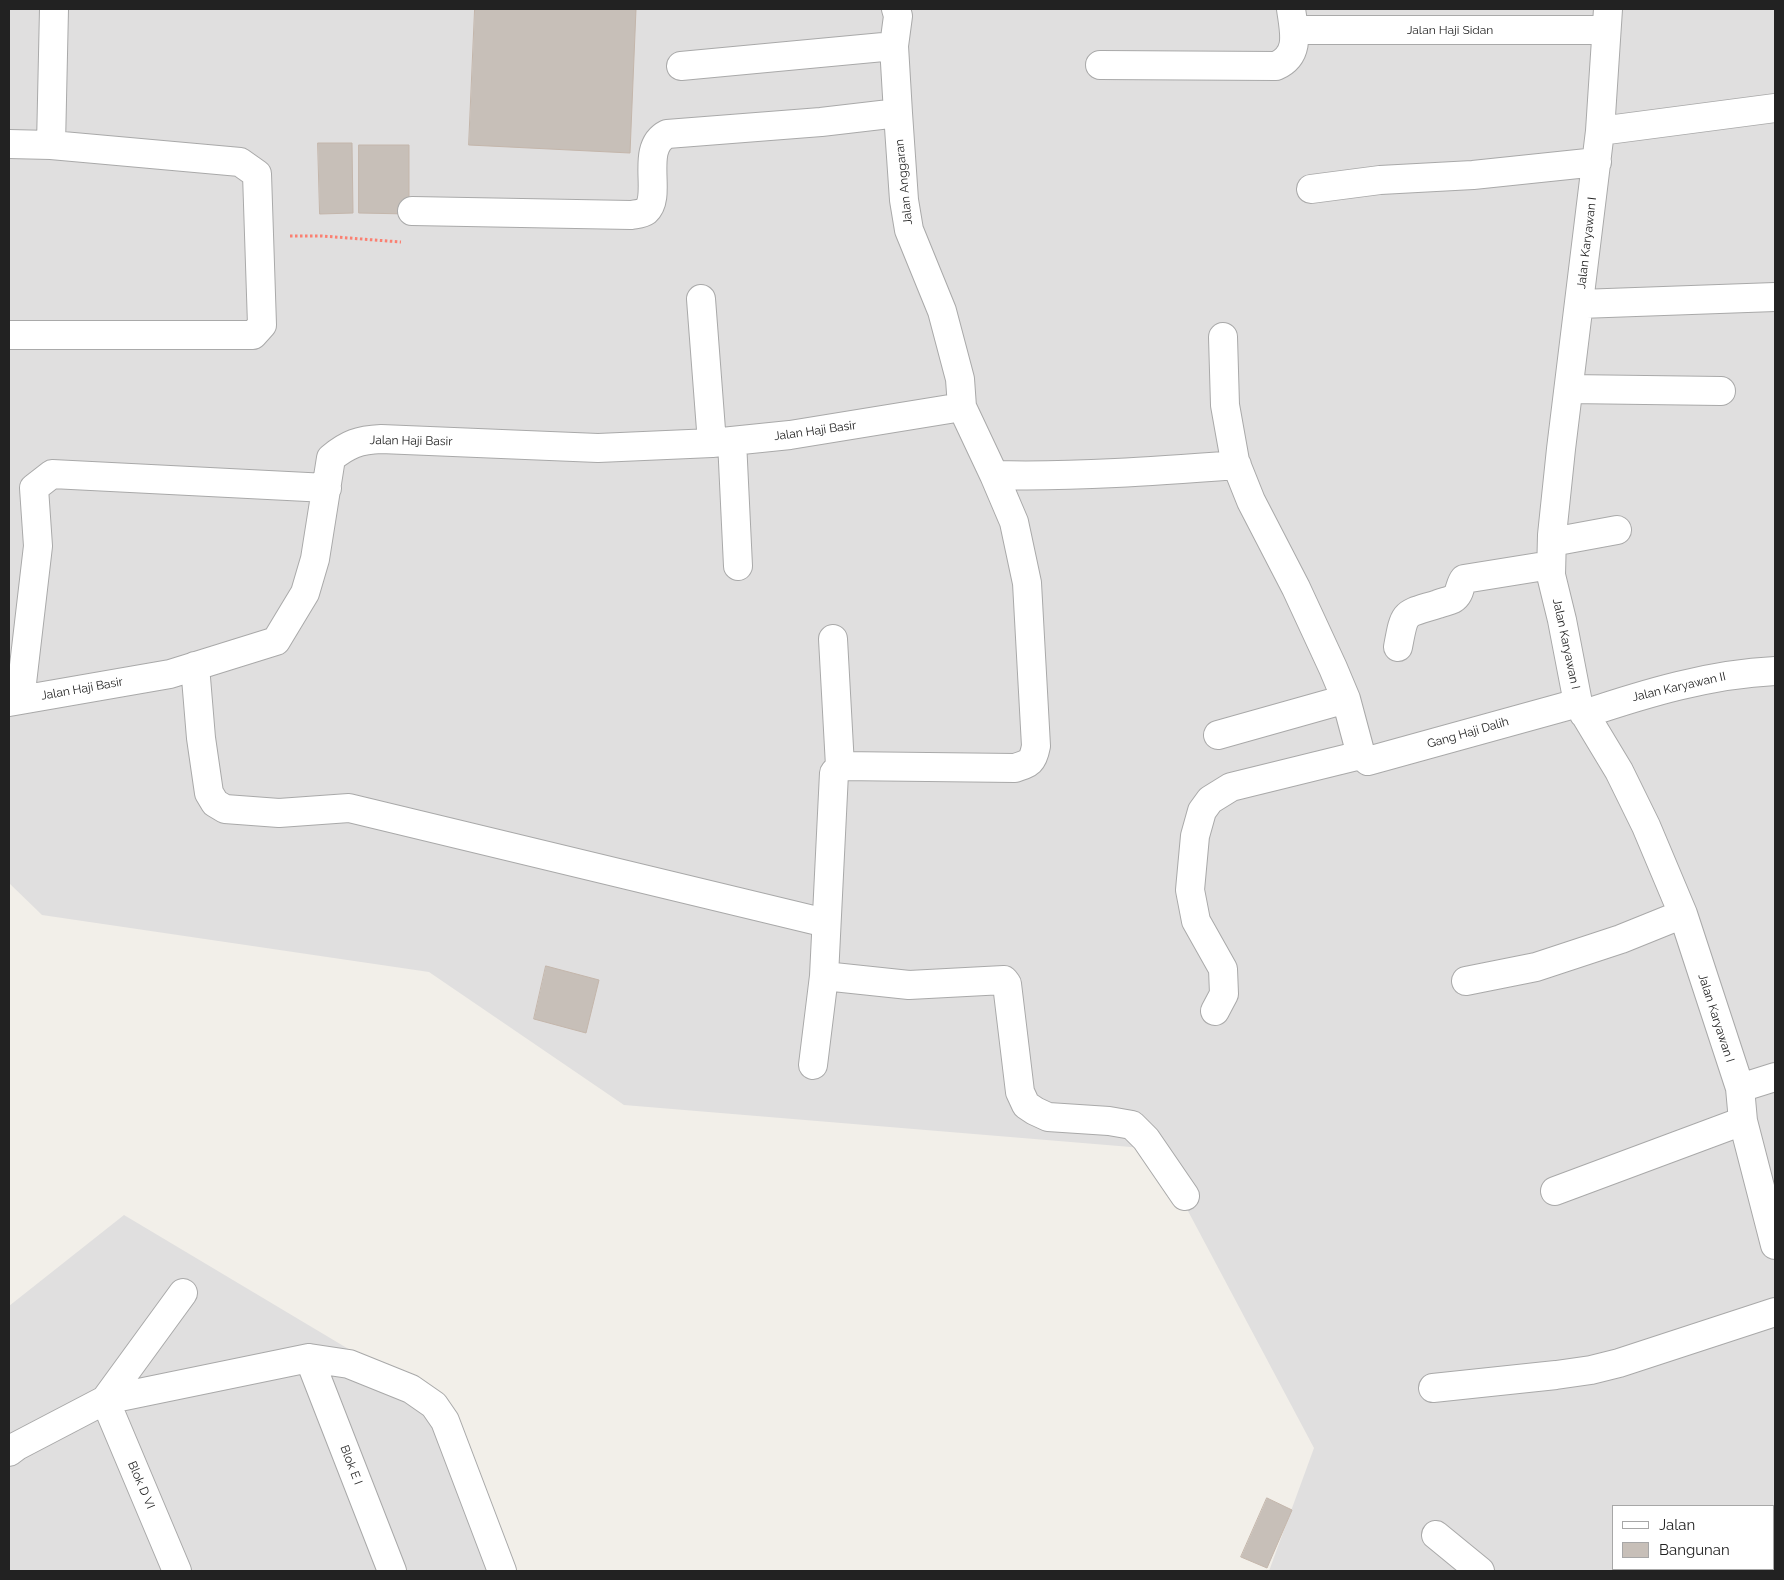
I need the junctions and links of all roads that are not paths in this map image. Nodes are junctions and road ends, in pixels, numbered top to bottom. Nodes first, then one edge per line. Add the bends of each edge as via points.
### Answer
1 (54, 9) edge
2 (896, 9) edge
3 (1442, 19) edge
4 (1607, 19) edge
5 (1293, 20) edge
6 (894, 46) junction
7 (1100, 65) dead end
8 (681, 66) dead end
9 (1775, 108) edge
10 (898, 113) junction
11 (1600, 131) junction
12 (9, 144) edge
13 (51, 145) junction
14 (1597, 162) junction
15 (1311, 189) dead end
16 (412, 211) dead end
17 (1775, 297) edge
18 (701, 299) dead end
19 (1580, 304) junction
20 (9, 335) edge
21 (1222, 337) dead end
22 (1569, 389) junction
23 (1721, 391) dead end
24 (962, 407) junction
25 (722, 442) junction
26 (1237, 465) junction
27 (994, 475) junction
28 (327, 488) junction
29 (1617, 530) dead end
30 (1552, 553) junction
31 (738, 566) dead end
32 (833, 639) dead end
33 (1398, 647) dead end
34 (195, 666) junction
35 (1775, 671) edge
36 (1346, 699) junction
37 (14, 701) edge
38 (1581, 709) junction
39 (1218, 735) dead end
40 (1361, 755) junction
41 (840, 766) junction
42 (1683, 914) junction
43 (826, 922) junction
44 (824, 976) junction
45 (1466, 981) dead end
46 (1216, 1011) dead end
47 (813, 1066) dead end
48 (1775, 1077) edge
49 (1740, 1088) junction
50 (1743, 1121) junction
51 (1555, 1191) dead end
52 (1185, 1196) dead end
53 (1770, 1202) edge
54 (1775, 1245) edge
55 (183, 1293) dead end
56 (1775, 1312) edge
57 (309, 1358) junction
58 (1433, 1388) dead end
59 (105, 1400) junction
60 (9, 1452) edge
61 (1436, 1535) dead end
62 (177, 1571) edge
63 (392, 1571) edge
64 (502, 1571) edge
65 (1480, 1571) edge

1 - 13 street
2 - 6 street, Jalan Anggaran
3 - 4 street, Jalan Haji Sidan
3 - 5 street, Jalan Haji Sidan
4 - 11 street, Jalan Karyawan I
5 - 7 street via 1293,50 1284,62 1276,66
6 - 8 street
6 - 10 street, Jalan Anggaran
9 - 11 street
10 - 16 street via 667,134 658,138 654,148 651,205 644,212 631,215
10 - 24 street, Jalan Anggaran via 909,230 942,310 960,379
11 - 14 street, Jalan Karyawan I
12 - 13 street
13 - 20 street via 240,162 257,174 262,325 253,334
14 - 15 street
14 - 19 street, Jalan Karyawan I
17 - 19 street
18 - 25 street
19 - 22 street, Jalan Karyawan I
21 - 26 street via 1225,405
22 - 23 street
22 - 30 street, Jalan Karyawan I
24 - 25 street, Jalan Haji Basir via 790,436
24 - 27 street
25 - 28 street, Jalan Haji Basir via 598,448 362,440 342,448 331,458
25 - 31 street
26 - 27 street via 1123,473
26 - 36 street via 1250,501 1296,588
27 - 41 street via 1014,522 1027,583 1036,746 1033,758 1016,768
28 - 34 street, Jalan Haji Basir via 315,559 305,593 278,640
28 - 37 street via 52,474 34,488 38,546
29 - 30 street
30 - 33 street via 1464,579 1453,599 1409,613 1404,620
30 - 38 street, Jalan Karyawan I via 1551,576
32 - 41 street
34 - 37 street, Jalan Haji Basir via 170,674
34 - 43 street via 209,793 215,803 225,809 279,814 349,808
35 - 38 street, Jalan Karyawan II via 1721,676
36 - 39 street
36 - 40 street
38 - 40 street, Gang Haji Dalih via 1368,761
38 - 42 street, Jalan Karyawan I via 1619,771
40 - 46 street via 1231,787 1210,800 1202,811 1194,836 1190,890 1196,921 1223,969 1224,994
41 - 43 street via 834,773
42 - 45 street via 1622,939 1536,967
42 - 49 street, Jalan Karyawan I
43 - 44 street
44 - 47 street
44 - 52 street via 909,985 1004,980 1020,1092 1026,1105 1048,1117 1132,1125 1146,1139
48 - 49 street
49 - 50 street, Jalan Karyawan I
50 - 51 street
50 - 53 street, Jalan Karyawan I
53 - 54 street, Jalan Karyawan I
55 - 59 street
56 - 58 street via 1591,1370
57 - 59 street
57 - 63 street, Blok E I
57 - 64 street via 349,1364 411,1389 434,1405 445,1421
59 - 60 street
59 - 62 street, Blok D VI
61 - 65 street

